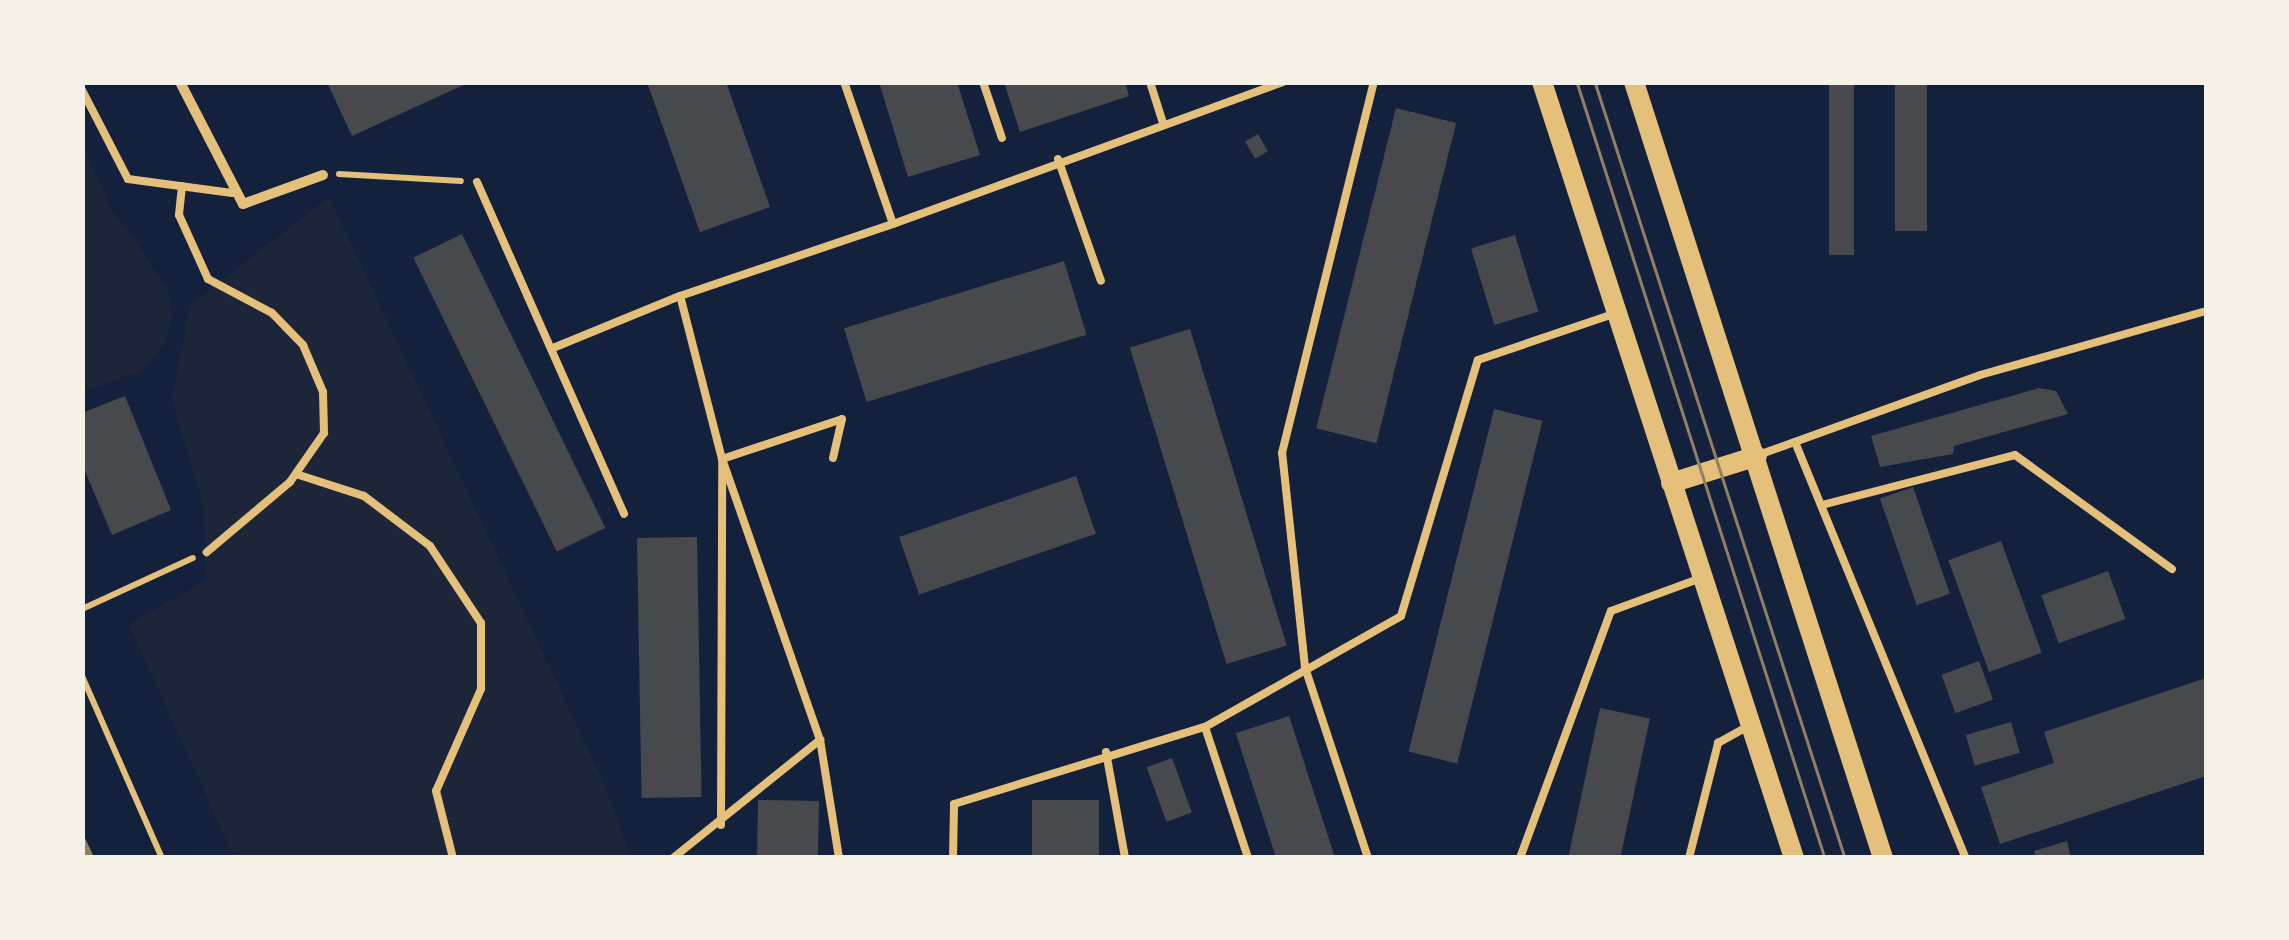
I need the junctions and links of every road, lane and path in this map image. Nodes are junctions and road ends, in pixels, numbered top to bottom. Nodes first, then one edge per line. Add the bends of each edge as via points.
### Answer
1 (180, 82) edge
2 (844, 82) edge
3 (983, 82) edge
4 (1150, 82) edge
5 (1374, 82) edge
6 (1542, 82) edge
7 (1634, 82) edge
8 (1281, 83) edge
9 (82, 90) edge
10 (1163, 123) junction
11 (1002, 138) dead end
12 (1058, 160) junction
13 (323, 175) joint
14 (477, 182) joint
15 (182, 186) junction
16 (232, 193) junction
17 (893, 224) junction
18 (1101, 281) dead end
19 (680, 296) junction
20 (2206, 311) edge
21 (1617, 312) junction
22 (553, 348) junction
23 (1796, 442) junction
24 (1756, 456) junction
25 (834, 458) dead end
26 (722, 459) junction
27 (296, 474) junction
28 (1671, 483) junction
29 (1822, 505) junction
30 (624, 514) dead end
31 (208, 552) joint
32 (2172, 569) dead end
33 (1701, 578) junction
34 (82, 609) edge
35 (1304, 667) junction
36 (82, 676) edge
37 (1752, 725) junction
38 (1205, 726) junction
39 (820, 740) junction
40 (1106, 752) junction
41 (721, 825) junction
42 (162, 858) edge
43 (453, 858) edge
44 (673, 858) edge
45 (839, 858) edge
46 (953, 858) edge
47 (1125, 858) edge
48 (1248, 858) edge
49 (1368, 858) edge
50 (1520, 858) edge
51 (1689, 858) edge
52 (1794, 858) edge
53 (1883, 858) edge
54 (1966, 858) edge

1 - 16 street
2 - 17 lane
3 - 11 lane
4 - 10 lane
5 - 35 lane via 1282,453
6 - 21 main road
7 - 24 main road
8 - 10 lane
9 - 15 lane via 120,173
10 - 12 lane
12 - 17 lane
12 - 18 lane
13 - 14 path
13 - 16 street via 251,206
14 - 22 lane
15 - 16 lane
15 - 27 lane via 189,251 208,279 250,297 303,346 323,392 324,433
17 - 19 lane
19 - 22 lane
19 - 26 lane
20 - 23 lane via 1980,375
21 - 28 main road
21 - 35 lane via 1478,360 1401,616
22 - 30 lane
23 - 24 lane
23 - 29 lane
24 - 28 main road
24 - 53 main road
25 - 26 lane via 842,419
26 - 39 lane
26 - 41 lane
27 - 31 lane
27 - 43 lane via 364,496 430,546 481,624 481,689 436,791
28 - 33 main road
29 - 32 lane via 2015,455
29 - 54 lane
31 - 34 path
33 - 37 main road
33 - 50 lane via 1611,611
35 - 38 lane
35 - 49 lane
36 - 42 path
37 - 51 lane via 1718,743
37 - 52 main road
38 - 40 lane
38 - 48 lane
39 - 41 lane
39 - 45 lane
40 - 46 lane via 954,804
40 - 47 lane
41 - 44 lane

